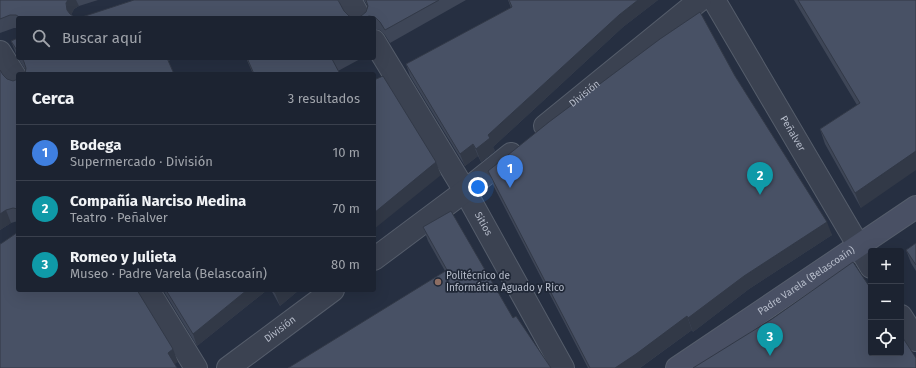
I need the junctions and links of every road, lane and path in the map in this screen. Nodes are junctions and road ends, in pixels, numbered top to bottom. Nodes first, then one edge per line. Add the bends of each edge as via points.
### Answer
1 (350, 0) edge
2 (700, 0) edge
3 (714, 0) edge
4 (359, 16) edge
5 (16, 41) edge
6 (376, 43) edge
7 (0, 46) edge
8 (0, 52) edge
9 (16, 78) edge
10 (465, 191) junction
11 (916, 207) edge
12 (858, 246) junction
13 (376, 258) edge
14 (868, 262) edge
15 (149, 292) edge
16 (330, 292) edge
17 (904, 320) edge
18 (916, 340) edge
19 (196, 368) edge
20 (228, 368) edge
21 (563, 368) edge
22 (677, 368) edge

1 - 4 street
2 - 10 street, División
3 - 12 street, Peñalver
5 - 7 street
6 - 10 street, Sitios
8 - 9 street
10 - 13 street, División
10 - 21 street, Sitios
11 - 12 main road, Padre Varela (Belascoaín)
12 - 14 street, Peñalver
12 - 22 main road, Padre Varela (Belascoaín)
15 - 19 street
16 - 20 street, División
17 - 18 street

